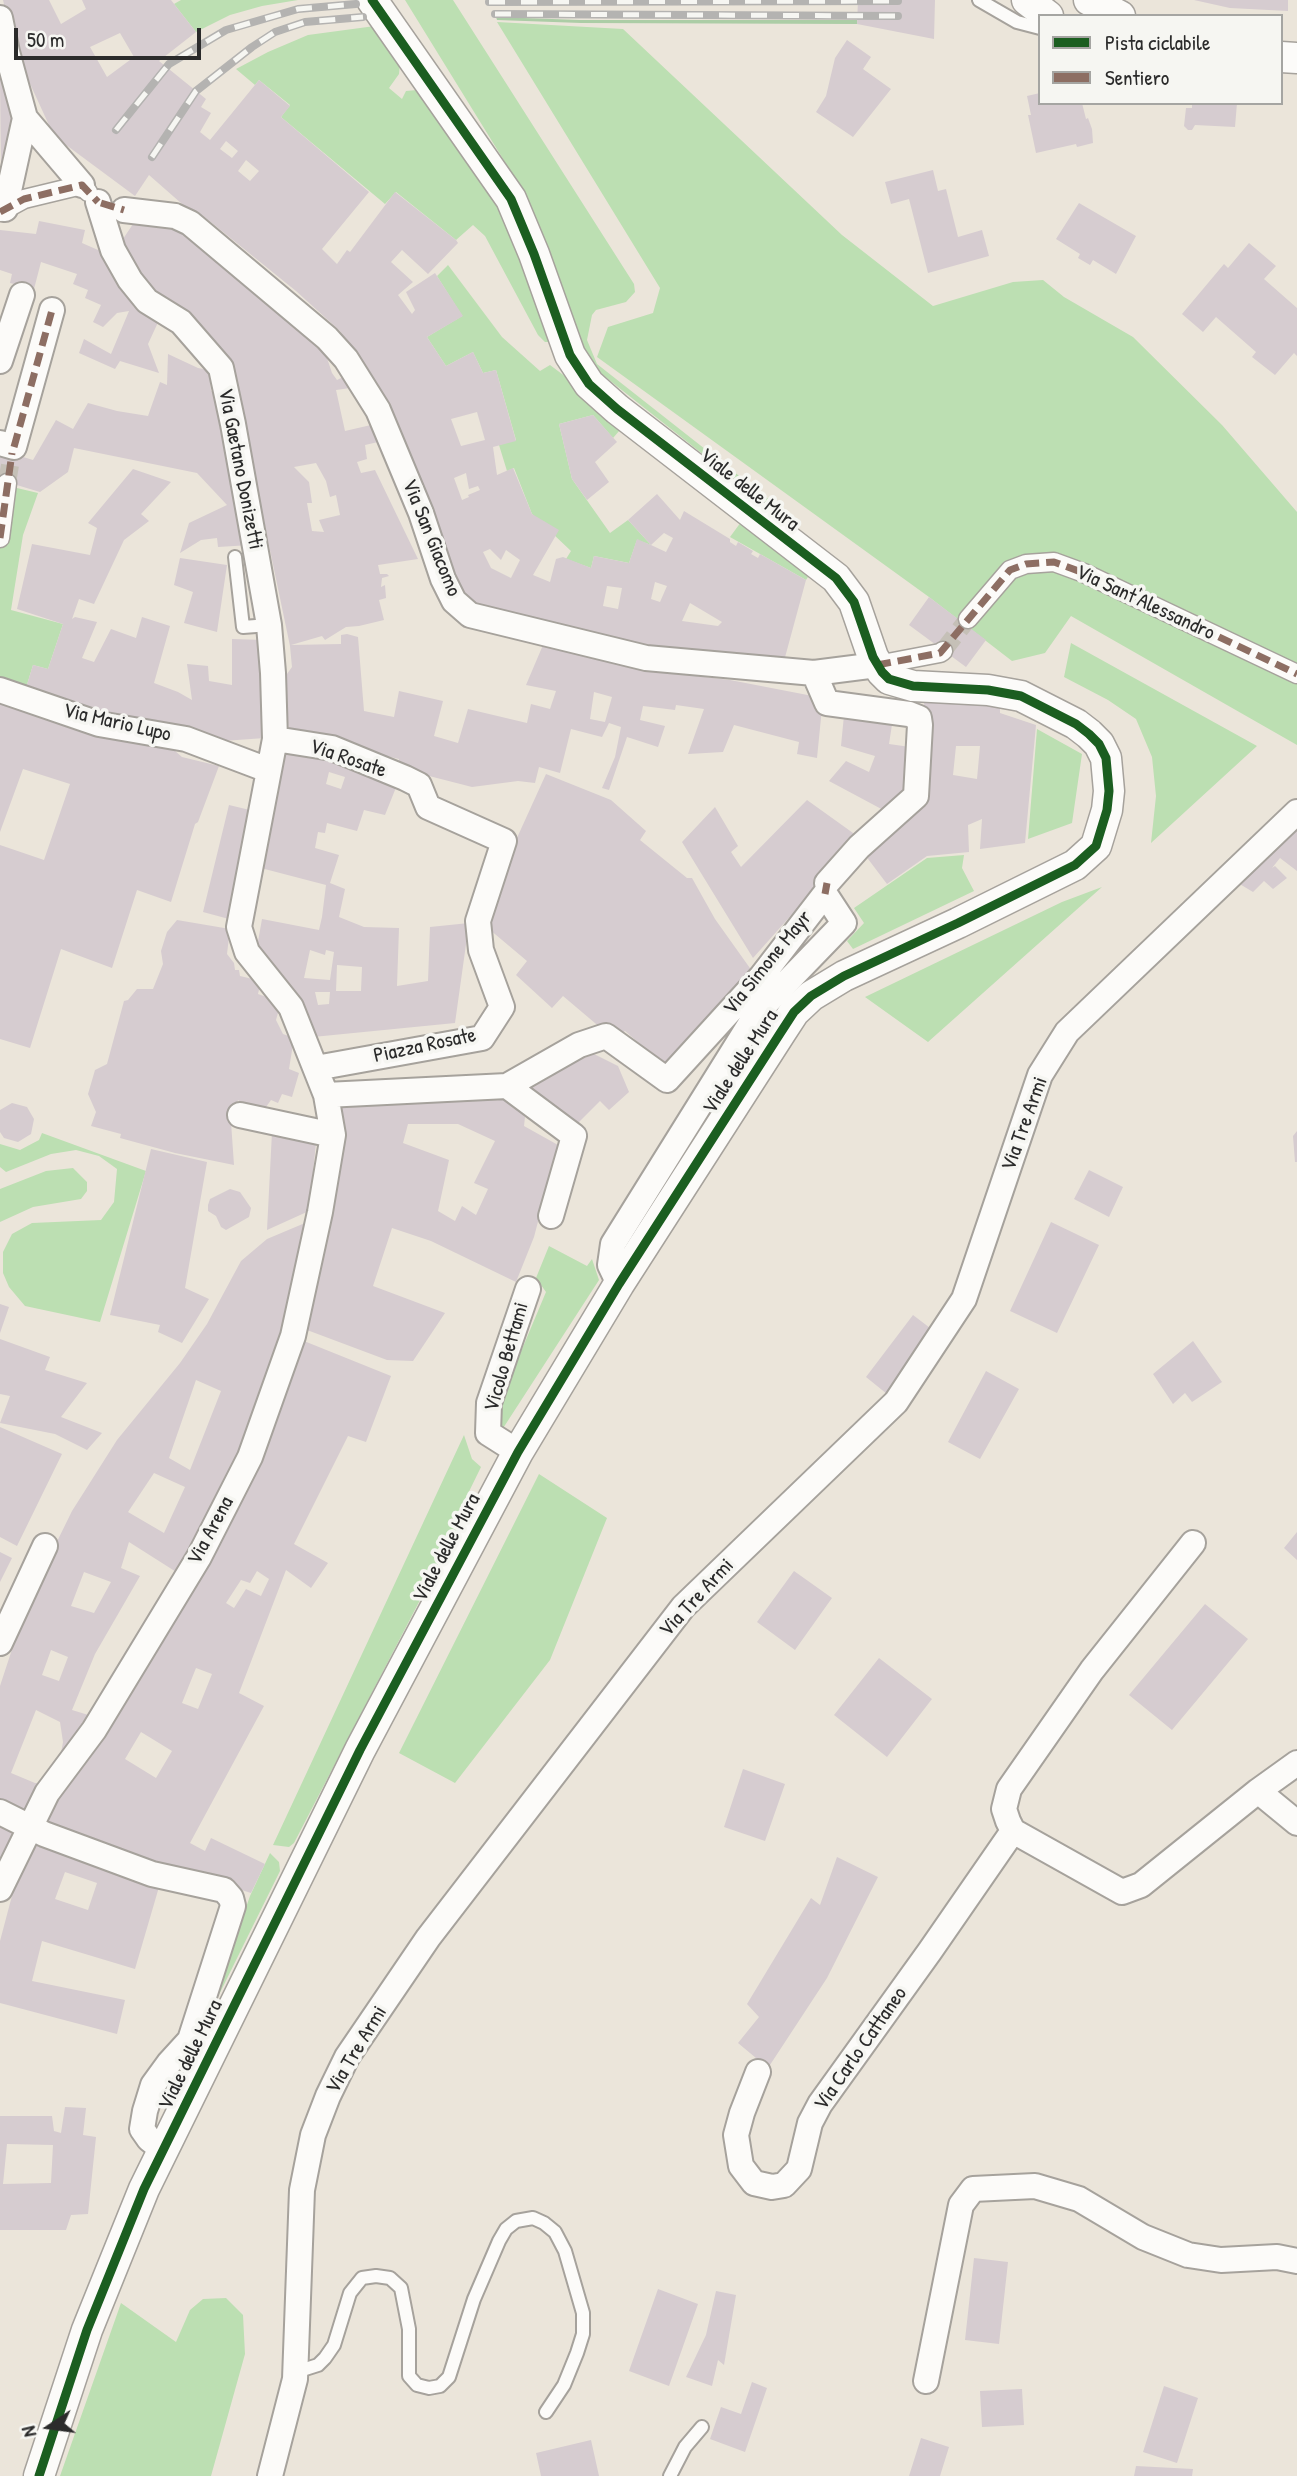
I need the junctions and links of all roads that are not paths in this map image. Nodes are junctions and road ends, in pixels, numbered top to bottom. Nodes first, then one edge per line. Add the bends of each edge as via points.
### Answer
1 (372, 0) edge
2 (979, 0) edge
3 (1027, 0) edge
4 (1089, 0) edge
5 (1045, 14) edge
6 (1117, 14) edge
7 (0, 18) edge
8 (1038, 27) edge
9 (25, 118) junction
10 (101, 200) junction
11 (2, 211) edge
12 (22, 295) dead end
13 (52, 310) dead end
14 (0, 361) edge
15 (0, 443) tunnel mouth
16 (4, 494) edge
17 (0, 538) edge
18 (235, 558) dead end
19 (968, 619) tunnel mouth
20 (269, 625) junction
21 (943, 651) tunnel mouth
22 (877, 665) junction
23 (814, 673) junction
24 (1297, 674) edge
25 (0, 690) edge
26 (275, 738) junction
27 (268, 770) junction
28 (1297, 811) edge
29 (826, 889) junction
30 (481, 950) joint
31 (312, 1057) junction
32 (507, 1086) junction
33 (326, 1094) junction
34 (240, 1115) dead end
35 (333, 1135) junction
36 (551, 1216) dead end
37 (619, 1284) junction
38 (528, 1289) dead end
39 (518, 1452) junction
40 (1193, 1543) dead end
41 (45, 1546) dead end
42 (0, 1643) edge
43 (1297, 1763) edge
44 (1258, 1791) junction
45 (0, 1812) edge
46 (1297, 1823) edge
47 (30, 1827) junction
48 (1013, 1831) junction
49 (0, 1889) edge
50 (758, 2072) dead end
51 (163, 2150) junction
52 (1297, 2261) edge
53 (296, 2372) junction
54 (926, 2381) dead end
55 (546, 2412) dead end
56 (702, 2427) dead end
57 (39, 2476) edge
58 (270, 2476) edge
59 (670, 2476) edge

1 - 22 street, Viale delle Mura via 511,199 570,355 589,384 836,579 854,602
2 - 8 lane via 1017,22
3 - 5 street
4 - 6 street
7 - 9 street
9 - 10 street
9 - 11 street
10 - 11 street via 24,199
10 - 20 street, Via Gaetano Donizetti via 113,250 130,280 147,301 181,322 220,368
10 - 23 street, Via San Giacomo via 190,223 346,359 378,410 443,579 454,601 470,615 646,658
12 - 14 street
13 - 15 street via 14,447
16 - 17 street
18 - 20 lane via 243,627
19 - 24 street, Via Sant'Alessandro via 1010,570 1054,562
20 - 26 street, Via Gaetano Donizetti
21 - 22 street
22 - 23 street, Via San Giacomo
22 - 37 street, Viale delle Mura via 889,679 913,686 1021,696 1090,734 1106,758 1109,774 1107,810 1096,846 1075,865 844,975 811,996 794,1012
23 - 29 street via 827,704 909,714 919,718 920,725 916,796 859,847
25 - 27 street, Via Mario Lupo via 99,724 186,739
26 - 27 street, Via Gaetano Donizetti
26 - 30 street, Via Rosate via 332,748 419,785 428,807 504,841 478,921
27 - 31 street, Via Gaetano Donizetti via 239,927 247,952 291,1007
28 - 53 street, Via Tre Armi via 1067,1032 1040,1076 964,1299 896,1402 683,1607 428,1938 347,2057 313,2135 302,2190
29 - 32 street, Via Simone Mayr via 761,976 667,1080 606,1036 579,1045
29 - 37 street, Via Simone Mayr via 844,923 757,1013 613,1244 610,1265
30 - 31 street, Piazza Rosate via 502,1007 482,1038
31 - 33 street
32 - 33 street, Via Simone Mayr
32 - 36 street via 574,1136
33 - 35 street, Via Arena
34 - 35 street
35 - 47 street, Via Arena via 293,1336 250,1457 199,1557 94,1730 47,1793
37 - 39 street, Viale delle Mura
38 - 39 street, Vicolo Bettami via 489,1403 488,1433
39 - 51 street, Viale delle Mura via 360,1750
40 - 48 street via 1092,1670 1009,1789 1004,1809
41 - 42 street
43 - 44 street
44 - 46 street
44 - 48 street via 1141,1885 1126,1892
45 - 47 street
47 - 49 street, Via Arena
47 - 51 street via 152,1874 224,1890 231,1898 233,1906 190,2040 153,2085 145,2112 142,2129
48 - 50 street, Via Carlo Cattaneo via 820,2104 810,2123 799,2169 784,2185 754,2183 741,2166 736,2135
51 - 57 street, Viale delle Mura via 87,2330
52 - 54 street via 1188,2255 1143,2237 1079,2199 1035,2186 973,2189 961,2205
53 - 55 lane via 325,2358 334,2345 350,2293 362,2278 376,2276 390,2278 401,2288 409,2329 409,2376 417,2385 440,2386 449,2377 482,2278 506,2229 516,2221 533,2218 555,2232 583,2313 577,2353
53 - 58 street, Via Tre Armi
56 - 59 lane

